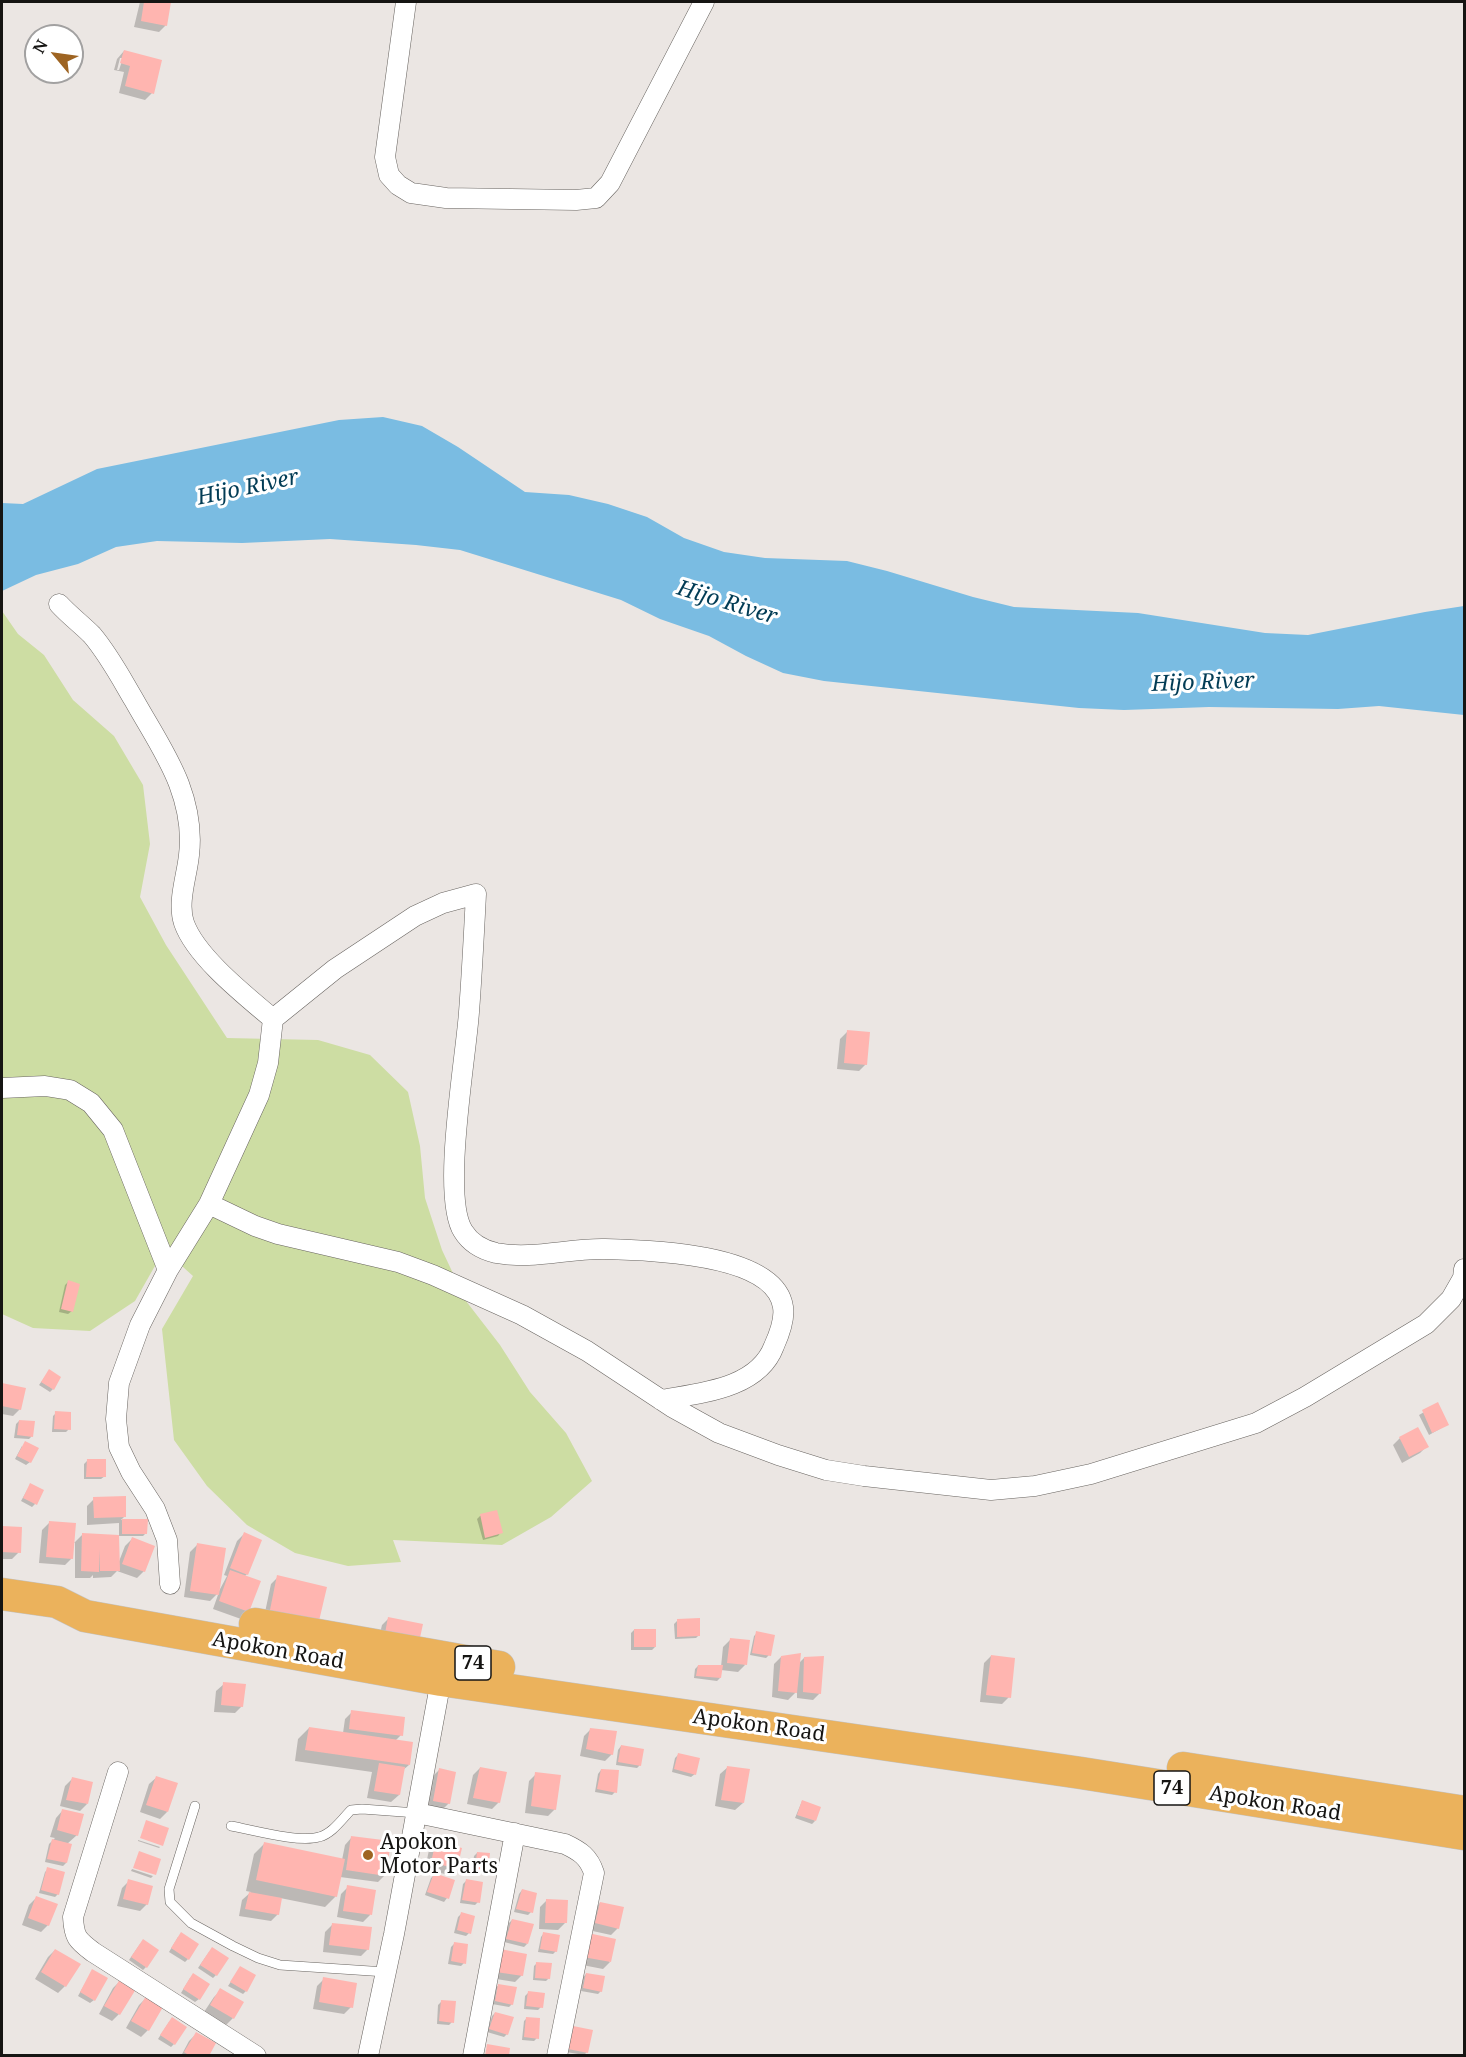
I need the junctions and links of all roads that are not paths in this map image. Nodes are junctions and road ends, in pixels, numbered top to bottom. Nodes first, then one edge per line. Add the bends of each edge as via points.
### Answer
1 (406, 2) edge
2 (704, 2) edge
3 (59, 604) dead end
4 (273, 1019) junction
5 (2, 1088) edge
6 (209, 1204) junction
7 (1464, 1269) edge
8 (168, 1270) junction
9 (661, 1400) junction
10 (170, 1584) dead end
11 (2, 1594) edge
12 (443, 1668) junction
13 (118, 1772) dead end
14 (195, 1806) dead end
15 (1464, 1812) edge
16 (417, 1813) junction
17 (231, 1826) dead end
18 (514, 1833) junction
19 (1464, 1834) edge
20 (386, 1972) junction
21 (256, 2055) edge
22 (368, 2055) edge
23 (473, 2055) edge
24 (557, 2055) edge

1 - 2 street via 385,158 389,175 411,193 576,200 596,198 610,183
3 - 4 street via 108,656 179,784 191,823 182,900 184,922 196,945
4 - 6 street via 268,1063 259,1095
4 - 9 street via 335,969 406,921 443,903 476,894 455,1173 462,1230 484,1250 499,1253 603,1249 696,1256 746,1268 765,1278 777,1291 783,1307 781,1329 762,1366 744,1379 714,1390
5 - 8 street via 45,1086 70,1090 91,1103 113,1130
6 - 8 street
6 - 9 street via 278,1234 398,1262 433,1275 522,1315 587,1351
7 - 9 street via 1451,1299 1426,1324 1278,1412 1256,1423 1102,1471 1035,1486 991,1490 826,1470 719,1432
8 - 10 street via 140,1325 120,1383 116,1419 119,1447 155,1509 167,1540
11 - 12 highway, Apokon Road / 74 via 57,1602 85,1616
12 - 15 highway, Apokon Road / 74 via 556,1676
12 - 16 street
12 - 19 highway, Apokon Road / 74
13 - 21 street via 73,1917 74,1932 93,1952
14 - 20 lane via 169,1890 170,1902 179,1913 232,1946 280,1965
16 - 17 lane via 351,1810 331,1831 320,1837 300,1839
16 - 18 street
16 - 20 street
18 - 23 street
18 - 24 street via 579,1850 590,1861 594,1874
20 - 22 street

